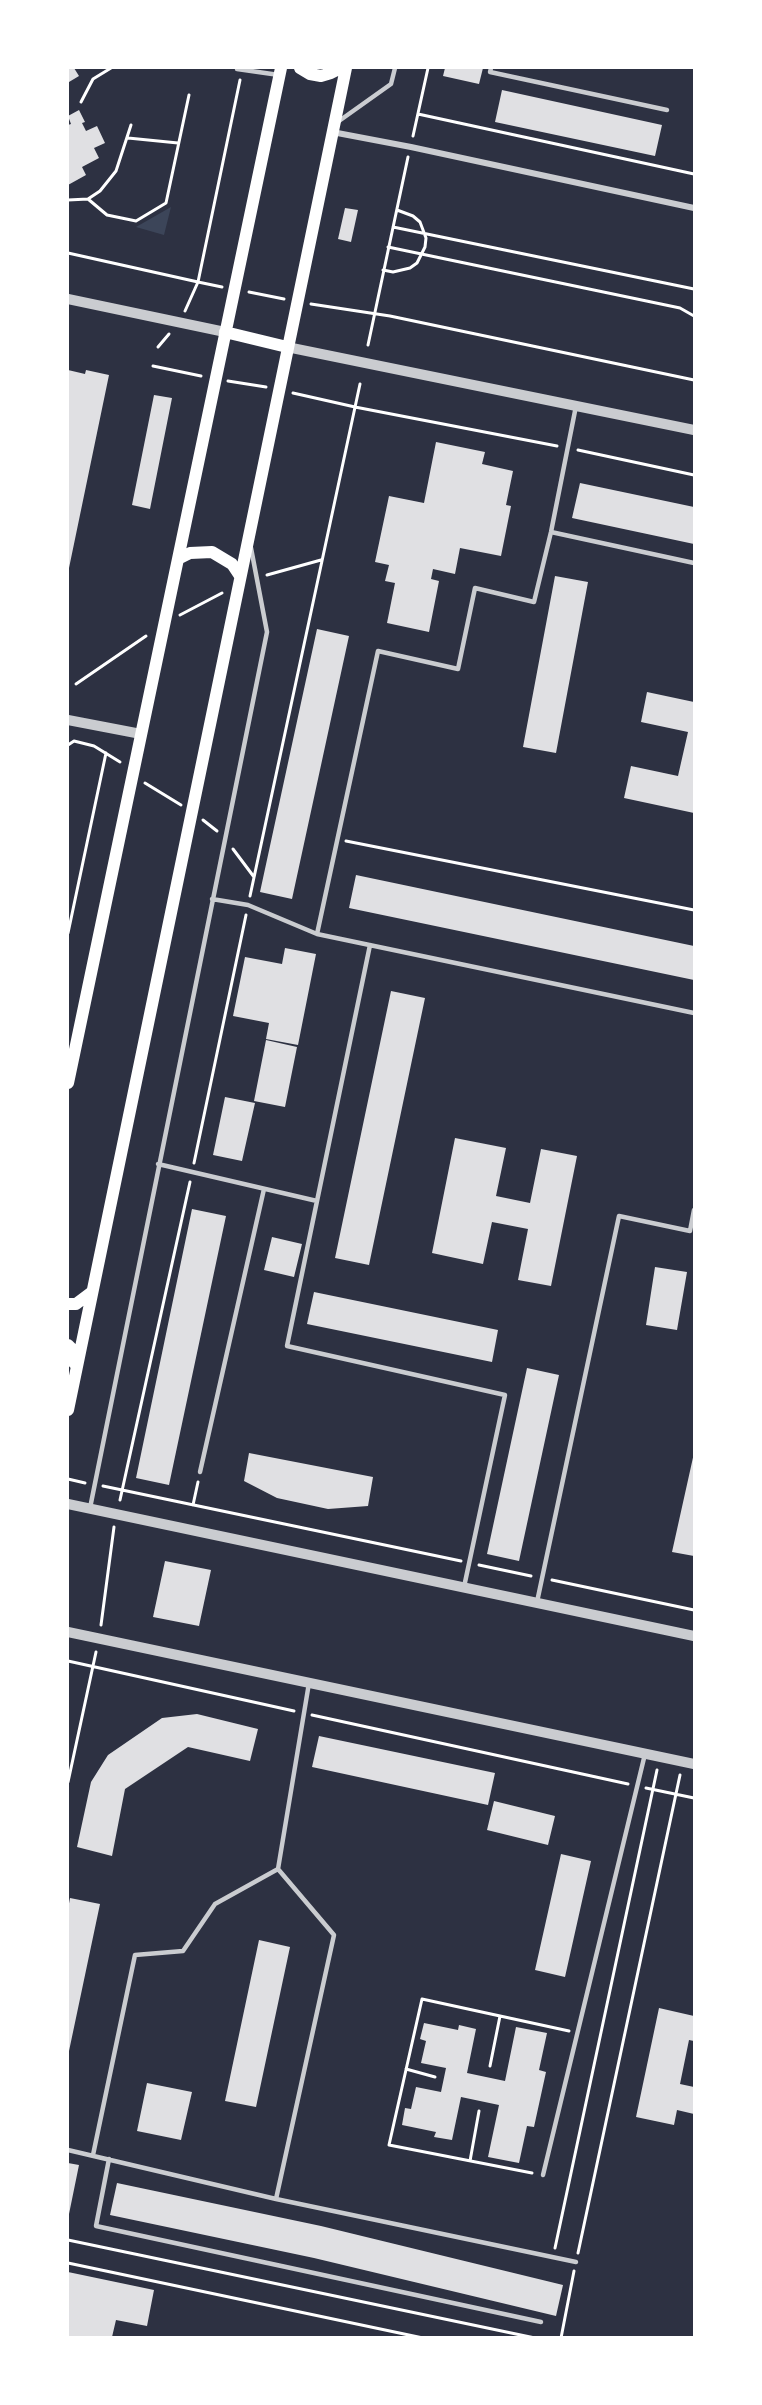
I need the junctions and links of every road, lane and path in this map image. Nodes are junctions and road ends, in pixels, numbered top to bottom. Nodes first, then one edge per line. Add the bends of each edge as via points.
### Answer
1 (111, 68) edge
2 (300, 68) edge
3 (341, 68) edge
4 (346, 68) edge
5 (395, 68) edge
6 (491, 68) edge
7 (239, 69) edge
8 (280, 71) edge
9 (189, 95) dead end
10 (81, 102) dead end
11 (666, 110) dead end
12 (418, 114) dead end
13 (131, 125) dead end
14 (333, 128) junction
15 (128, 138) junction
16 (178, 143) junction
17 (694, 174) edge
18 (88, 199) junction
19 (68, 200) edge
20 (694, 208) edge
21 (397, 210) dead end
22 (393, 227) dead end
23 (425, 234) junction
24 (68, 253) edge
25 (423, 254) junction
26 (383, 270) junction
27 (198, 282) junction
28 (234, 289) junction
29 (694, 289) edge
30 (68, 299) edge
31 (297, 301) junction
32 (374, 315) junction
33 (694, 316) edge
34 (179, 322) junction
35 (225, 332) junction
36 (368, 345) dead end
37 (287, 346) junction
38 (158, 347) dead end
39 (153, 366) dead end
40 (215, 379) junction
41 (694, 380) edge
42 (360, 384) dead end
43 (278, 389) junction
44 (576, 406) junction
45 (355, 407) junction
46 (694, 430) edge
47 (568, 448) junction
48 (694, 476) edge
49 (551, 532) junction
50 (249, 534) junction
51 (178, 559) junction
52 (321, 560) junction
53 (694, 563) edge
54 (257, 578) junction
55 (239, 580) junction
56 (164, 623) junction
57 (76, 684) dead end
58 (68, 720) edge
59 (141, 734) junction
60 (68, 744) edge
61 (106, 753) junction
62 (132, 776) junction
63 (191, 811) junction
64 (225, 838) junction
65 (337, 839) junction
66 (254, 877) junction
67 (212, 899) junction
68 (248, 905) junction
69 (694, 910) edge
70 (68, 933) edge
71 (317, 934) junction
72 (370, 945) junction
73 (694, 1013) edge
74 (68, 1083) edge
75 (158, 1164) junction
76 (192, 1172) junction
77 (264, 1188) junction
78 (317, 1201) junction
79 (694, 1210) edge
80 (92, 1292) junction
81 (68, 1304) edge
82 (68, 1346) edge
83 (75, 1373) junction
84 (68, 1410) edge
85 (200, 1472) joint
86 (68, 1479) edge
87 (94, 1484) junction
88 (122, 1489) junction
89 (68, 1504) edge
90 (193, 1505) junction
91 (90, 1509) junction
92 (116, 1515) junction
93 (469, 1563) junction
94 (542, 1578) junction
95 (464, 1587) junction
96 (537, 1602) junction
97 (694, 1610) edge
98 (68, 1632) edge
99 (694, 1636) edge
100 (99, 1639) junction
101 (68, 1661) edge
102 (92, 1667) junction
103 (309, 1683) junction
104 (304, 1713) junction
105 (645, 1754) junction
106 (660, 1757) junction
107 (683, 1762) junction
108 (694, 1764) edge
109 (68, 1782) edge
110 (637, 1786) junction
111 (653, 1789) junction
112 (676, 1794) junction
113 (694, 1798) edge
114 (278, 1869) junction
115 (500, 2016) junction
116 (578, 2033) junction
117 (490, 2066) dead end
118 (406, 2069) junction
119 (435, 2077) dead end
120 (479, 2111) dead end
121 (68, 2150) edge
122 (93, 2155) junction
123 (109, 2159) junction
124 (470, 2161) junction
125 (543, 2175) joint
126 (276, 2199) junction
127 (68, 2240) edge
128 (553, 2257) junction
129 (576, 2262) junction
130 (68, 2263) edge
131 (541, 2322) dead end
132 (423, 2337) edge
133 (535, 2337) edge
134 (561, 2337) edge

1 - 10 path via 93,79
2 - 3 main road via 321,75
4 - 14 main road
5 - 14 lane via 391,84
6 - 11 lane via 490,72
7 - 8 lane
7 - 27 path
8 - 28 main road
9 - 16 path
12 - 17 path
13 - 15 path
14 - 20 street
14 - 31 main road
15 - 16 path
15 - 18 path via 116,171
16 - 18 path via 166,203 136,221 107,215
18 - 19 path
21 - 23 path via 420,222
22 - 23 path
23 - 25 path
23 - 29 path
24 - 27 path
25 - 26 path via 410,268
25 - 26 path via 388,247
25 - 33 path via 680,308
26 - 32 path
27 - 28 path
27 - 34 path
28 - 31 path
28 - 35 main road
30 - 34 street
31 - 32 path
31 - 37 main road
32 - 36 path
32 - 41 path
34 - 35 street
34 - 38 path
35 - 37 main road
35 - 40 main road
37 - 43 main road
37 - 44 street
39 - 40 path
40 - 43 path
40 - 51 main road
42 - 45 path
43 - 45 path
43 - 50 main road
44 - 46 street
44 - 47 lane
45 - 47 path
45 - 52 path
47 - 48 path
47 - 49 lane
49 - 53 lane
49 - 65 lane via 534,602 475,588 458,669 378,651
50 - 54 lane
50 - 55 main road
51 - 55 main road via 190,553 212,552 232,564
51 - 56 main road
52 - 54 path
52 - 66 path
54 - 64 lane via 267,632
55 - 56 path
55 - 63 main road
56 - 57 path
56 - 59 main road
58 - 59 street
59 - 62 main road
60 - 61 path via 74,741
61 - 62 path
61 - 70 path
62 - 63 path
62 - 74 main road
63 - 64 path
63 - 80 main road
64 - 66 path
64 - 67 lane
65 - 69 path
65 - 71 lane
66 - 68 path
67 - 68 lane
67 - 75 lane
68 - 71 lane
68 - 76 path
71 - 72 lane
72 - 73 lane
72 - 78 lane
75 - 76 lane
75 - 87 lane
76 - 77 lane
76 - 88 path
77 - 78 lane
77 - 85 lane
78 - 93 lane via 287,1346 505,1395
79 - 94 lane via 690,1232 620,1216
80 - 81 main road via 76,1304
80 - 83 main road
82 - 83 main road via 72,1349
83 - 84 main road
85 - 90 path
86 - 87 path
87 - 88 path
87 - 91 lane
88 - 90 path
88 - 92 path
89 - 91 street
90 - 93 path
91 - 92 street
92 - 95 street
92 - 100 path
93 - 94 path
93 - 95 lane
94 - 96 lane
94 - 97 path
95 - 96 street
96 - 99 street
98 - 100 street
100 - 102 path
100 - 103 street
101 - 102 path
102 - 104 path
102 - 109 path
103 - 104 lane
103 - 105 street
104 - 110 path
104 - 114 lane
105 - 106 street
105 - 110 lane
106 - 107 street
106 - 111 path
107 - 108 street
107 - 112 path
110 - 111 path
110 - 116 lane
111 - 112 path
111 - 128 path
112 - 113 path
112 - 129 path
114 - 122 lane via 215,1904 183,1951 135,1955
114 - 126 lane via 334,1935
115 - 116 path
115 - 117 path
115 - 118 path via 422,1999
116 - 125 lane
118 - 119 path
118 - 124 path via 389,2145
120 - 124 path
121 - 122 lane
122 - 123 lane
123 - 126 lane
123 - 131 lane via 96,2226
124 - 125 path
126 - 128 lane
127 - 133 path
128 - 129 lane
129 - 134 path
130 - 132 path

